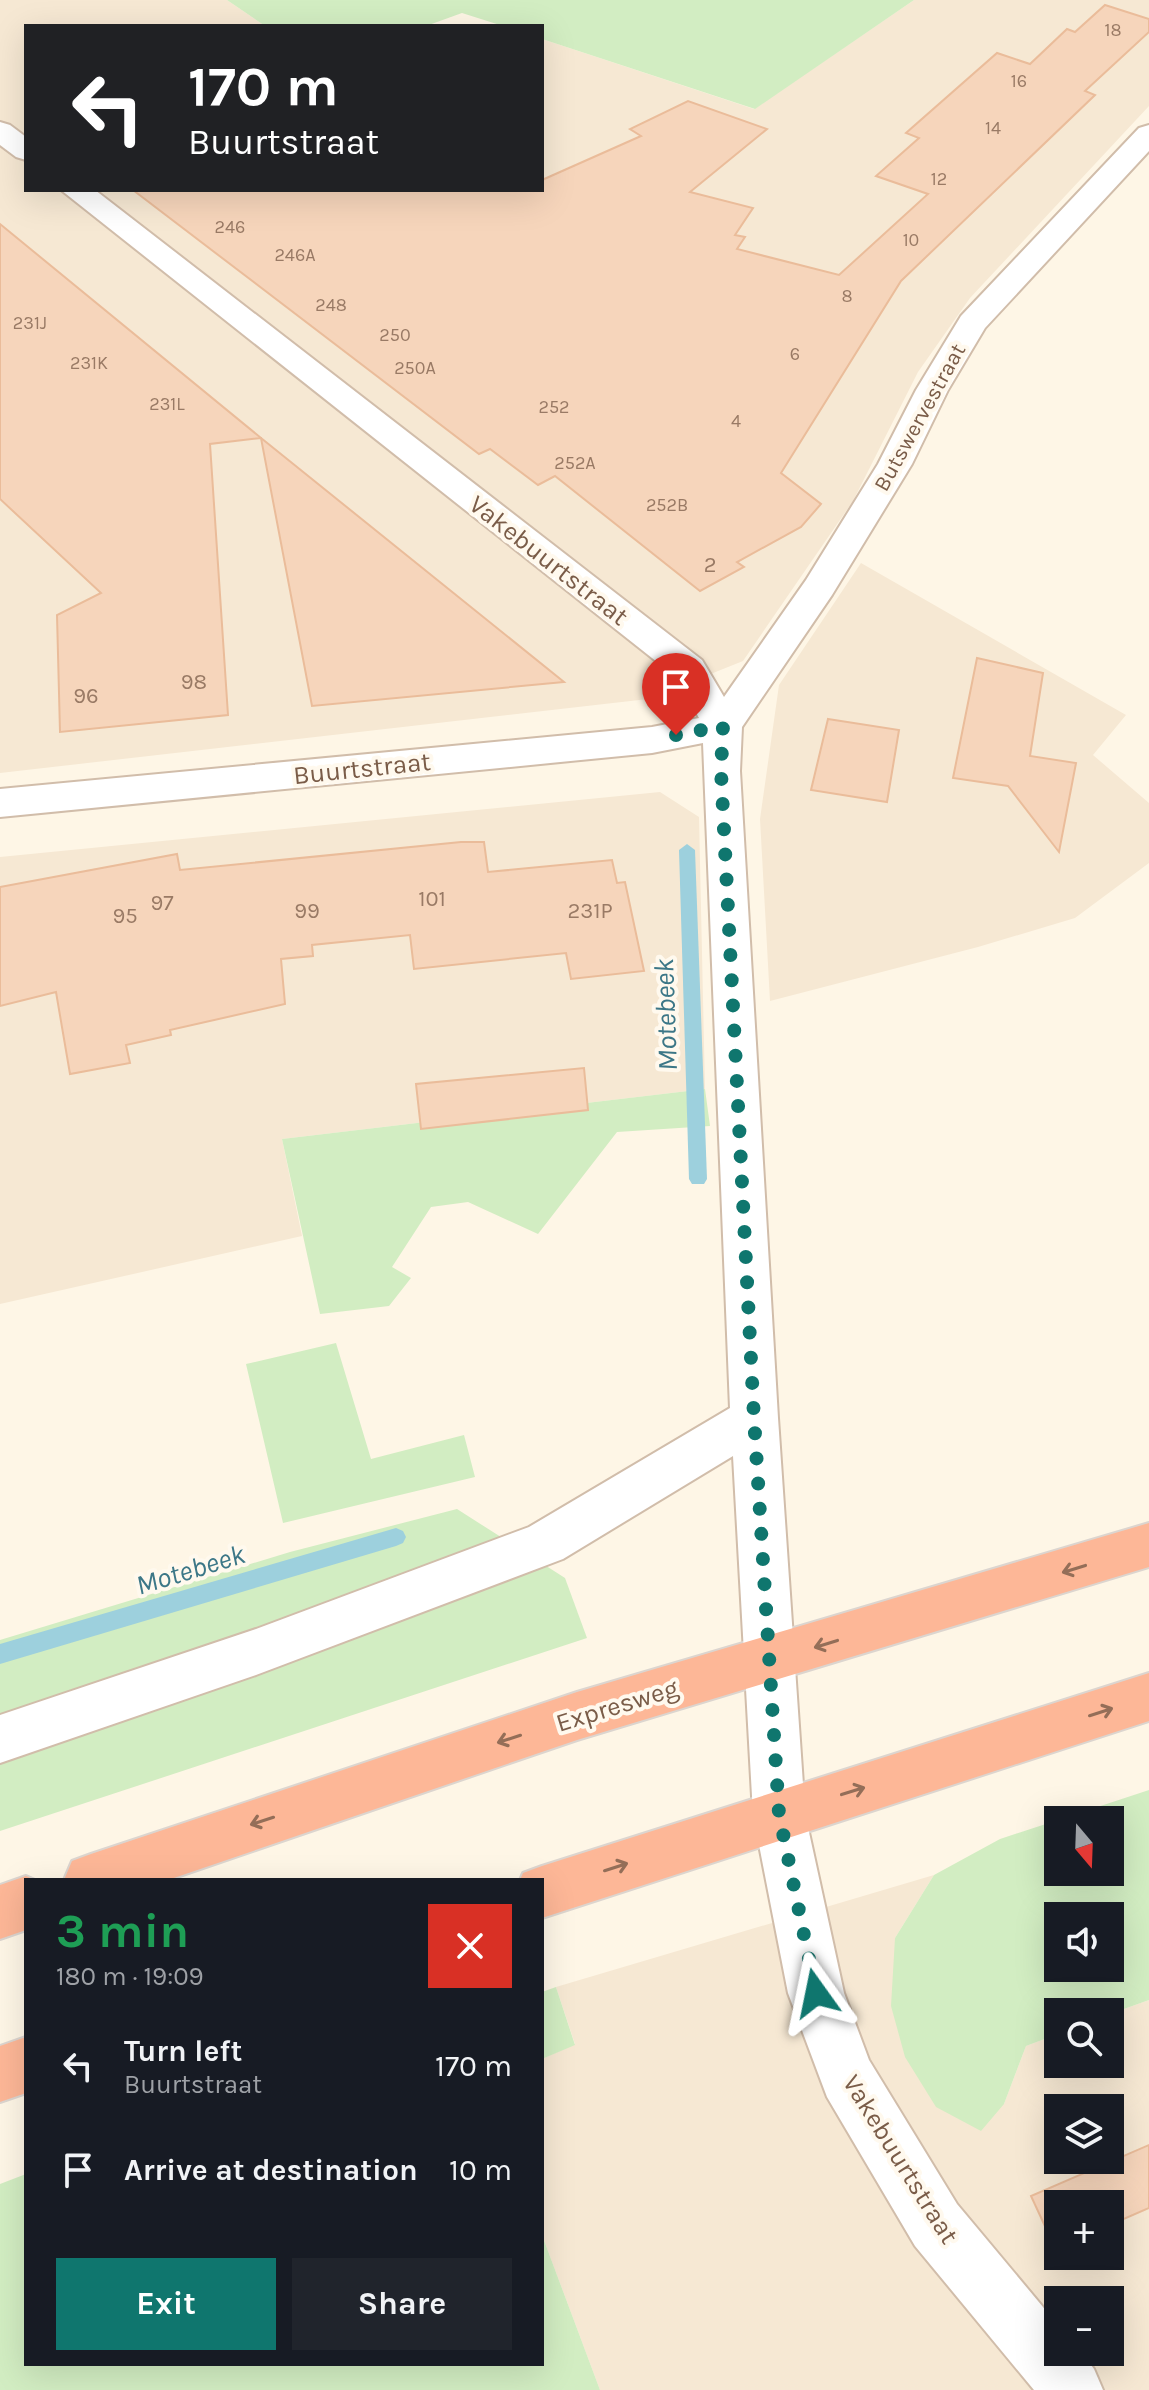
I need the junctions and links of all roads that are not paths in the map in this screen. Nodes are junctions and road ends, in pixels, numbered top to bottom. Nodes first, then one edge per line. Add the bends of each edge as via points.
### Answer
1 (0, 131) edge
2 (1149, 134) edge
3 (24, 149) edge
4 (79, 192) edge
5 (723, 726) junction
6 (0, 803) edge
7 (754, 1418) junction
8 (1149, 1545) edge
9 (771, 1660) junction
10 (1149, 1697) edge
11 (0, 1739) edge
12 (779, 1814) junction
13 (97, 1878) edge
14 (544, 1891) edge
15 (24, 1904) edge
16 (0, 1912) edge
17 (24, 2066) edge
18 (0, 2074) edge
19 (1073, 2390) edge

1 - 3 street
2 - 5 street, Butswervestraat via 972,323 888,476
4 - 5 street, Vakebuurtstraat via 689,669
5 - 6 street, Buurtstraat via 652,740
5 - 7 street, Vakebuurtstraat via 721,771
7 - 9 street, Vakebuurtstraat
7 - 11 street via 546,1543 256,1652
8 -> 9 highway, Expresweg
9 - 12 street, Vakebuurtstraat
9 -> 13 highway, Expresweg via 577,1716
12 -> 10 highway
14 -> 12 highway
12 - 19 street, Vakebuurtstraat via 816,1993 847,2077 936,2225
15 - 16 highway
17 - 18 highway

